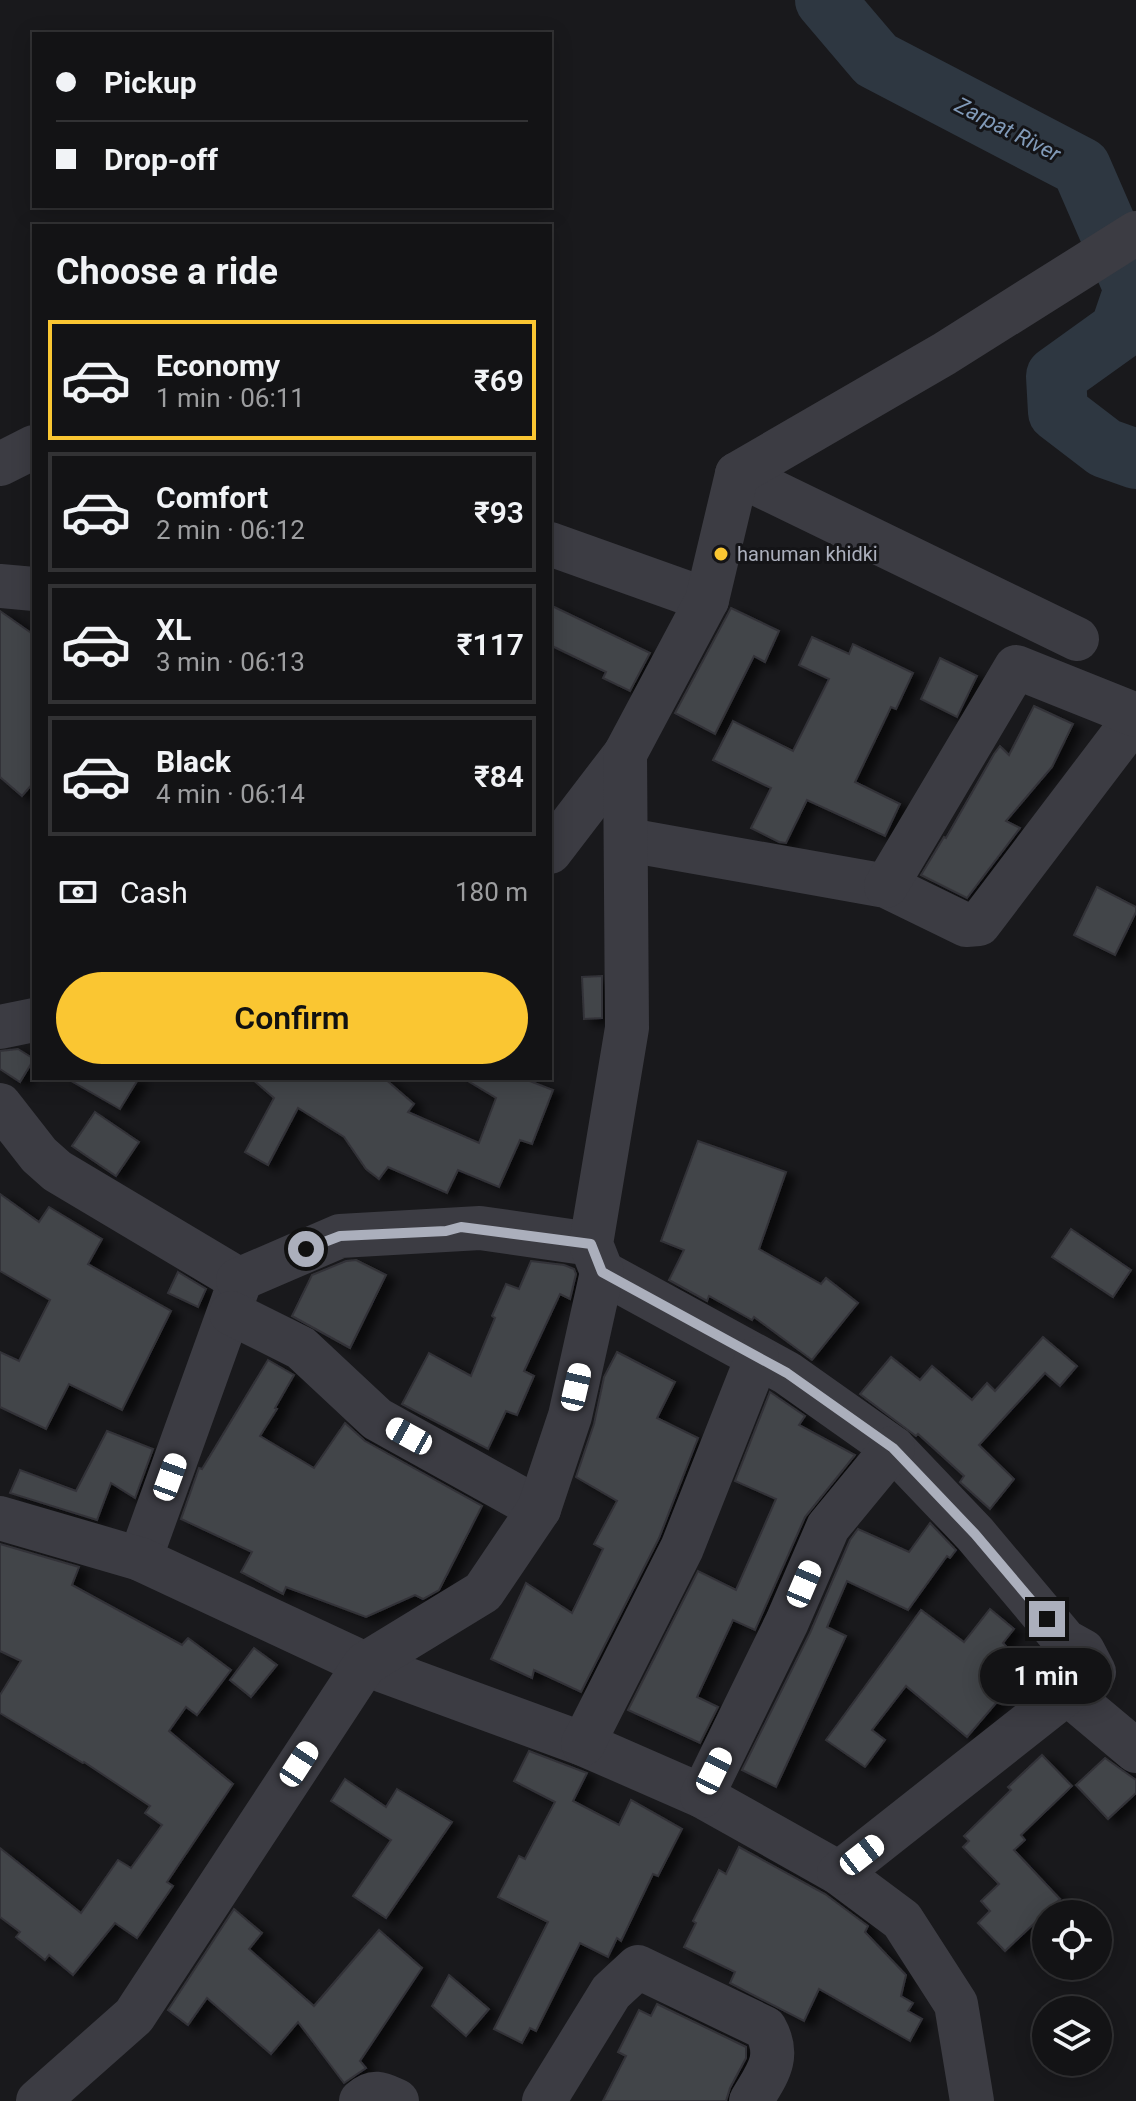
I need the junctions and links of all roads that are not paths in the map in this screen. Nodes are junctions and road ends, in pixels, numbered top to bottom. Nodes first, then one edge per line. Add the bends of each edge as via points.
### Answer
1 (1136, 233) edge
2 (32, 448) edge
3 (0, 464) edge
4 (737, 474) junction
5 (552, 545) edge
6 (0, 586) edge
7 (32, 589) edge
8 (707, 600) junction
9 (1077, 639) dead end
10 (1136, 716) edge
11 (625, 754) junction
12 (628, 840) junction
13 (552, 849) edge
14 (886, 886) junction
15 (32, 1020) edge
16 (0, 1027) edge
17 (0, 1105) edge
18 (596, 1258) junction
19 (234, 1297) junction
20 (757, 1358) junction
21 (893, 1448) junction
22 (539, 1509) junction
23 (0, 1518) edge
24 (140, 1559) junction
25 (365, 1664) junction
26 (1067, 1693) junction
27 (583, 1744) junction
28 (1136, 1751) edge
29 (702, 1796) junction
30 (839, 1873) junction
31 (38, 2101) edge
32 (361, 2101) edge
33 (397, 2101) edge
34 (544, 2101) edge
35 (751, 2101) edge
36 (972, 2101) edge

1 - 4 street via 944,354
2 - 3 street
4 - 8 street
4 - 9 street
5 - 8 street
6 - 7 street
8 - 11 street
10 - 14 street via 979,924 966,925
10 - 14 street via 1016,667
11 - 12 street
11 - 13 street
12 - 14 street
12 - 18 street via 627,1028
15 - 16 street
17 - 19 street via 57,1171
18 - 19 street via 480,1228 340,1236
18 - 20 street
18 - 22 street via 570,1416
19 - 22 street via 301,1348 377,1419
19 - 24 street
20 - 21 street via 787,1373
20 - 27 street via 682,1548
21 - 26 street via 1065,1641 1083,1651 1094,1672
21 - 29 street via 828,1527
22 - 25 street via 483,1592
23 - 24 street
24 - 25 street
25 - 27 street
25 - 31 street via 134,2016
26 - 28 street
26 - 30 street
27 - 29 street
29 - 30 street
30 - 36 street via 902,1920 956,2004
32 - 33 street via 378,2092
34 - 35 street via 611,1992 638,1967 765,2028 774,2044 770,2069

